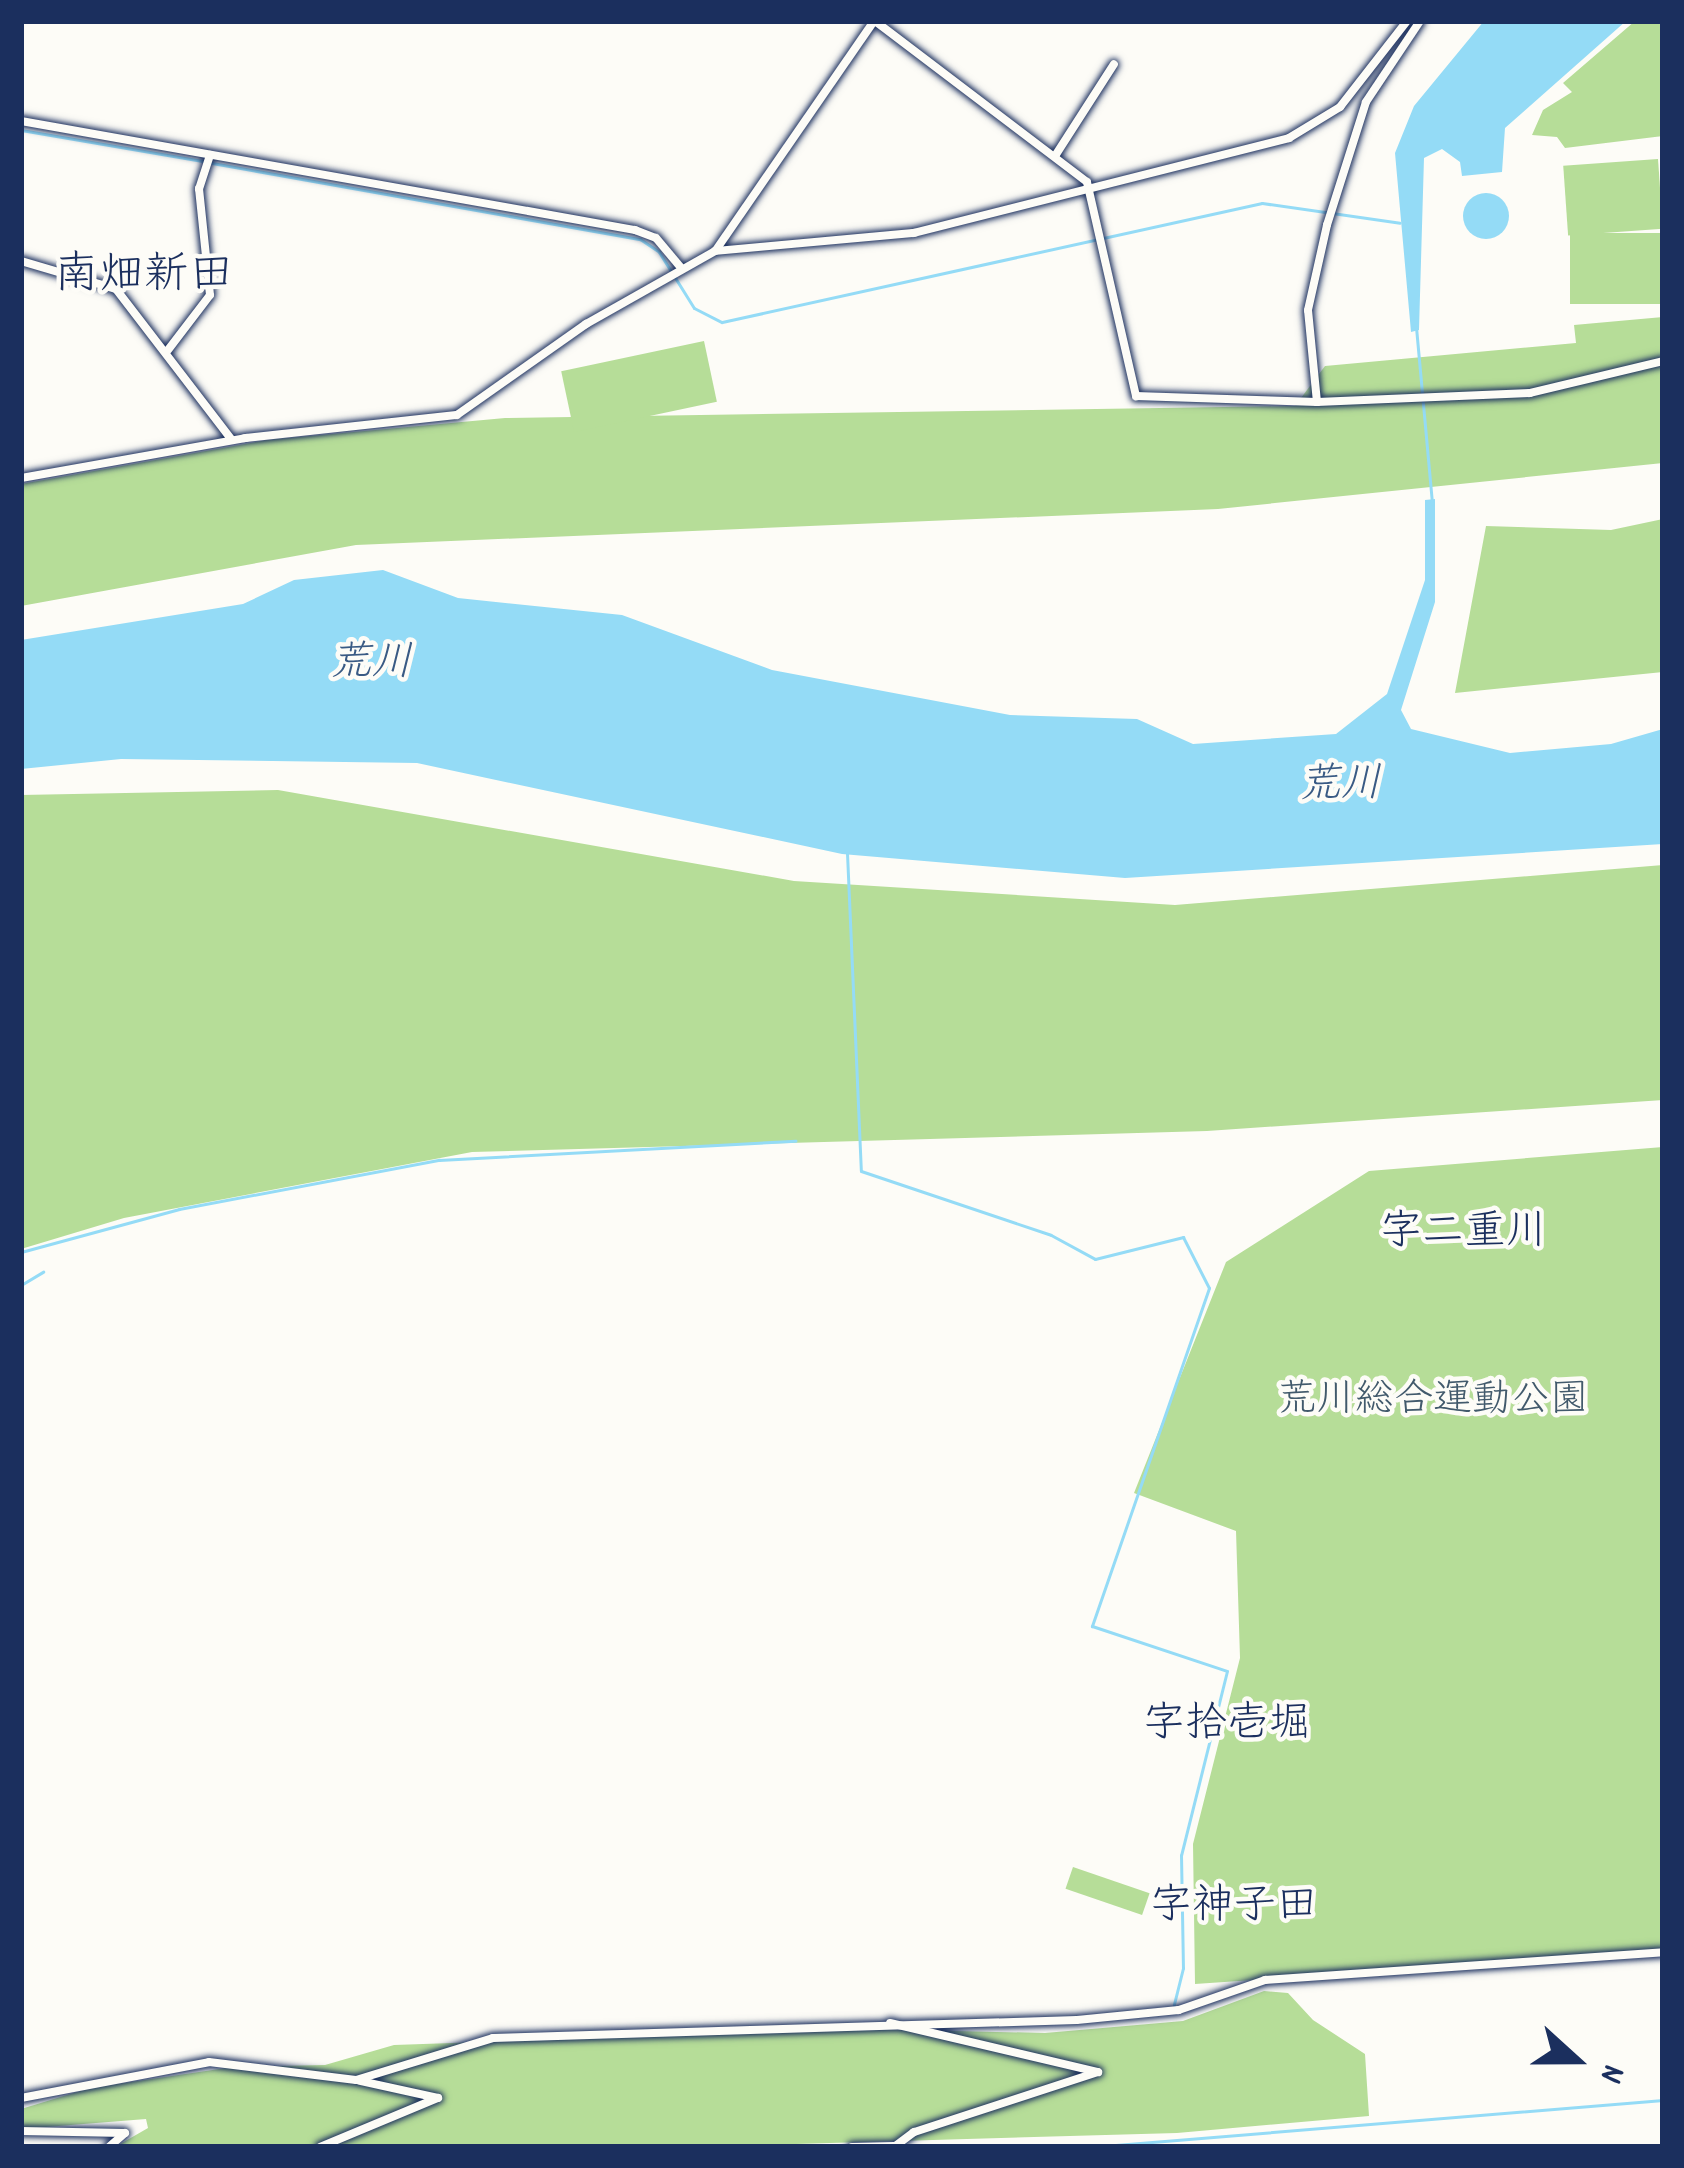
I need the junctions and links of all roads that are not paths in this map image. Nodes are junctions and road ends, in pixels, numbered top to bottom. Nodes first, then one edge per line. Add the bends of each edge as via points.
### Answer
1 (874, 21) edge
2 (1407, 21) edge
3 (1420, 21) edge
4 (1114, 64) dead end
5 (21, 122) edge
6 (1055, 156) junction
7 (209, 157) junction
8 (1091, 190) junction
9 (715, 251) junction
10 (21, 261) edge
11 (681, 268) junction
12 (168, 350) junction
13 (1663, 361) edge
14 (1317, 402) junction
15 (232, 440) junction
16 (21, 478) edge
17 (1663, 1952) edge
18 (889, 2022) junction
19 (356, 2080) junction
20 (21, 2098) edge
21 (21, 2131) edge
22 (109, 2147) edge
23 (320, 2147) edge
24 (852, 2147) edge
25 (894, 2147) edge

1 - 6 street
1 - 9 street
2 - 8 street via 1346,100 1304,130
3 - 14 street via 1366,102 1327,225 1308,310
4 - 6 street
5 - 7 street
6 - 8 street
7 - 11 street via 635,230 656,238
7 - 12 street via 210,295
8 - 9 street via 890,237
8 - 14 street via 1136,396
9 - 11 street
10 - 12 street via 108,283
11 - 15 street via 457,416
12 - 15 street
13 - 14 street via 1530,393
15 - 16 street
17 - 18 street via 1265,1980 1167,2012
18 - 19 street via 493,2038
18 - 25 street via 1098,2072 914,2132
19 - 20 street via 233,2061 106,2077
19 - 23 street via 438,2098
21 - 22 street via 125,2133
24 - 25 street

